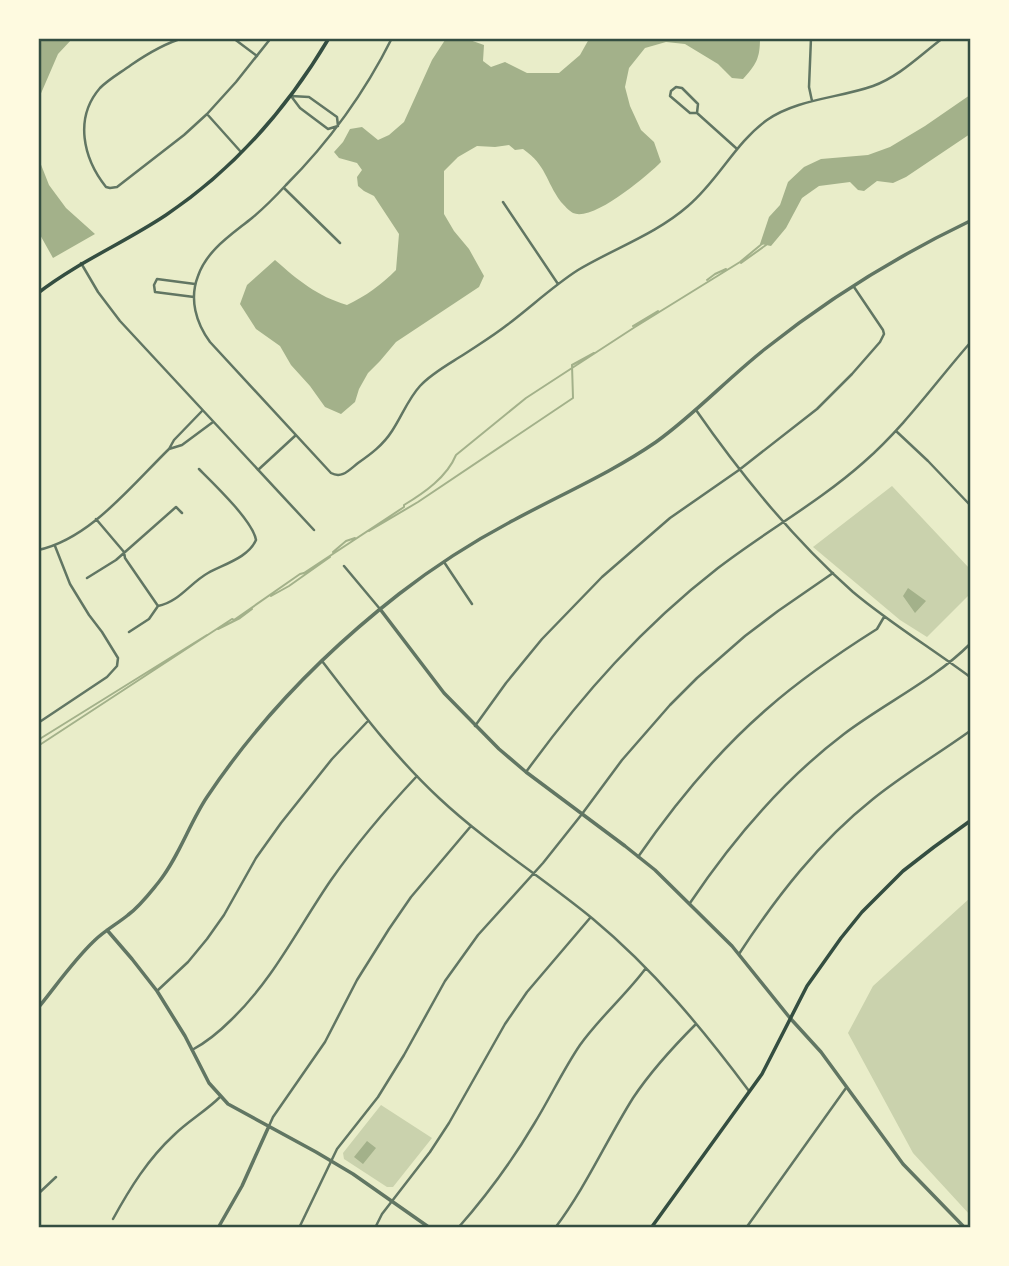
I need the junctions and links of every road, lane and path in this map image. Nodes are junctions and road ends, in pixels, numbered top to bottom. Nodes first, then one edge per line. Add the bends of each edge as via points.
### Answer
1 (183, 38) edge
2 (233, 38) edge
3 (271, 38) edge
4 (329, 38) edge
5 (392, 38) edge
6 (811, 38) edge
7 (943, 38) edge
8 (257, 56) junction
9 (291, 96) junction
10 (812, 102) junction
11 (697, 113) junction
12 (207, 114) junction
13 (338, 126) junction
14 (737, 149) junction
15 (242, 152) junction
16 (284, 188) junction
17 (503, 202) dead end
18 (971, 221) edge
19 (340, 243) dead end
20 (81, 264) junction
21 (195, 284) junction
22 (558, 284) junction
23 (853, 285) junction
24 (38, 293) edge
25 (194, 297) junction
26 (971, 343) edge
27 (696, 410) junction
28 (202, 411) junction
29 (213, 422) junction
30 (896, 431) junction
31 (296, 435) junction
32 (169, 449) junction
33 (199, 469) dead end
34 (258, 470) junction
35 (738, 470) junction
36 (971, 505) edge
37 (181, 513) dead end
38 (96, 519) junction
39 (783, 523) junction
40 (314, 530) dead end
41 (55, 546) junction
42 (38, 550) edge
43 (124, 552) junction
44 (444, 562) junction
45 (344, 566) dead end
46 (833, 573) junction
47 (87, 578) dead end
48 (472, 604) dead end
49 (158, 606) junction
50 (380, 610) junction
51 (884, 617) junction
52 (129, 632) dead end
53 (971, 644) edge
54 (322, 661) junction
55 (949, 662) junction
56 (971, 677) edge
57 (368, 721) junction
58 (38, 723) edge
59 (475, 726) junction
60 (971, 731) edge
61 (526, 772) junction
62 (417, 776) junction
63 (582, 814) junction
64 (971, 821) edge
65 (471, 826) junction
66 (638, 856) junction
67 (533, 873) junction
68 (690, 903) junction
69 (591, 917) junction
70 (107, 930) junction
71 (739, 954) junction
72 (646, 968) junction
73 (157, 991) junction
74 (38, 1008) edge
75 (790, 1018) junction
76 (697, 1024) junction
77 (192, 1050) junction
78 (847, 1087) junction
79 (749, 1091) junction
80 (220, 1097) junction
81 (269, 1126) junction
82 (331, 1161) junction
83 (56, 1177) dead end
84 (38, 1194) edge
85 (392, 1200) junction
86 (113, 1219) dead end
87 (218, 1227) edge
88 (299, 1227) edge
89 (375, 1227) edge
90 (430, 1227) edge
91 (458, 1227) edge
92 (555, 1227) edge
93 (651, 1227) edge
94 (746, 1227) edge
95 (965, 1227) edge

1 - 12 street via 148,54 99,89 85,117 86,149 104,184 114,188
2 - 8 street
3 - 8 street
4 - 9 main road
5 - 13 street
6 - 10 street
7 - 10 street via 890,78
8 - 12 street
9 - 13 street via 299,108 328,128
9 - 13 street via 309,97 337,117
9 - 15 main road
10 - 14 street via 769,118
11 - 11 street via 698,104 688,92 679,86 673,89 671,98 687,112
11 - 14 street
12 - 15 street
13 - 16 street
14 - 22 street via 704,191 676,216
15 - 20 main road via 168,214
16 - 19 street
16 - 21 street via 212,252
17 - 22 street
18 - 23 street
20 - 24 main road
20 - 28 street via 120,321
21 - 25 street
21 - 25 street via 157,279 154,285 155,292
22 - 31 street via 493,336 433,374 383,443 343,475 331,473
23 - 27 street via 781,336
23 - 35 street via 884,337 817,409
25 - 31 street via 205,335
26 - 30 street
27 - 35 street
27 - 44 street via 623,463
28 - 29 street
28 - 32 street
29 - 32 street
29 - 34 street
30 - 36 street
30 - 39 street via 842,481
31 - 34 street
32 - 38 street
33 - 49 street via 230,500 256,540 227,565
34 - 40 street
35 - 39 street
35 - 59 street via 670,518 602,577 542,639
37 - 43 street via 176,507
38 - 41 street
38 - 43 street
39 - 46 street
39 - 61 street via 703,580 633,643 568,715
41 - 42 street
41 - 58 street via 70,584 118,658 107,677
43 - 47 street
43 - 49 street
44 - 48 street
44 - 50 street
45 - 50 street
46 - 51 street
46 - 63 street via 756,628 697,678 647,730
49 - 52 street via 149,619
50 - 54 street
50 - 59 street
51 - 55 street
51 - 66 street via 877,629 803,679 736,737
53 - 55 street
54 - 57 street
54 - 70 street via 224,772 160,881
55 - 56 street
55 - 68 street via 845,733 795,776 745,828
57 - 62 street
57 - 73 street via 281,823 208,939
59 - 61 street
60 - 71 street via 904,775 840,828 787,886
61 - 63 street
62 - 65 street
62 - 77 street via 348,856 256,993 219,1032
63 - 66 street
63 - 67 street
64 - 75 main road via 904,871 862,912 822,964
65 - 67 street
65 - 81 street via 389,929 325,1042
66 - 68 street
67 - 69 street
67 - 82 street via 462,956 378,1097
68 - 71 street
69 - 72 street
69 - 85 street via 527,992 449,1123
70 - 73 street
70 - 74 street
71 - 75 street
72 - 76 street
72 - 91 street via 580,1045 514,1158
73 - 77 street
75 - 78 street
75 - 79 main road via 768,1065
76 - 79 street
76 - 92 street via 635,1095
77 - 80 street
78 - 94 street
78 - 95 street via 903,1164
79 - 93 main road
80 - 81 street
80 - 86 street via 153,1156
81 - 82 street
81 - 87 street
82 - 85 street
82 - 88 street
83 - 84 street
85 - 89 street
85 - 90 street

